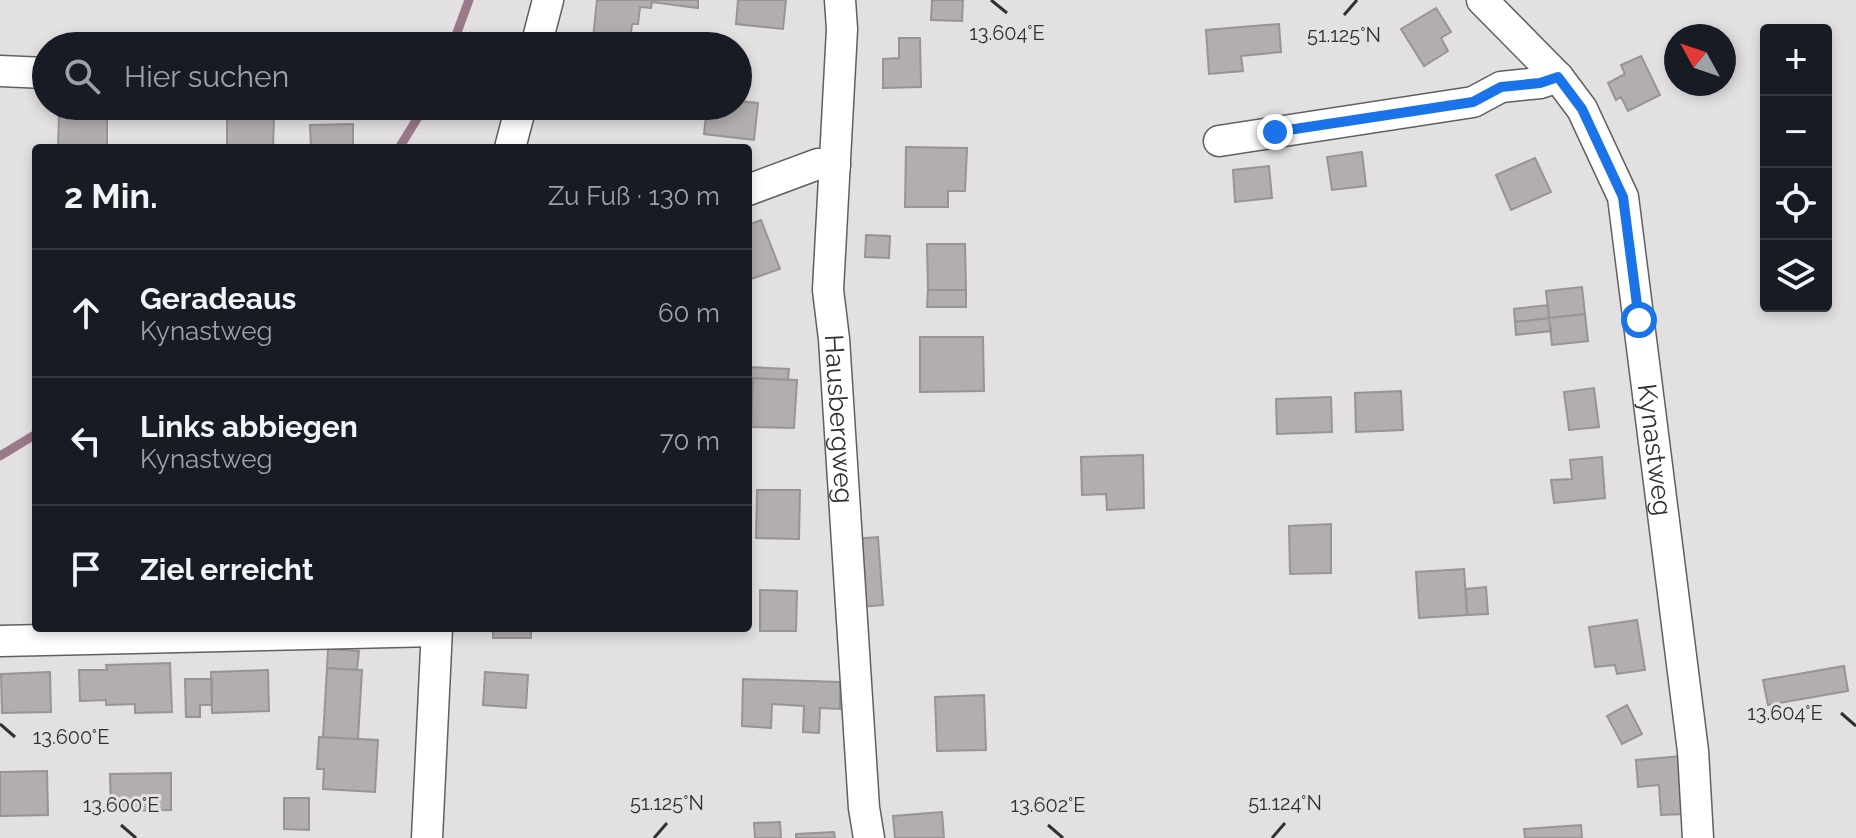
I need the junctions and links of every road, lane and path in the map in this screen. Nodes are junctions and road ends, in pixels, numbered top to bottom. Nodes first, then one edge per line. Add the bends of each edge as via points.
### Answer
1 (548, 0) edge
2 (840, 0) edge
3 (1482, 0) edge
4 (540, 32) edge
5 (0, 71) edge
6 (32, 72) edge
7 (1558, 77) junction
8 (517, 120) edge
9 (1219, 141) dead end
10 (511, 144) edge
11 (835, 165) junction
12 (752, 189) edge
13 (357, 632) edge
14 (436, 632) edge
15 (0, 641) edge
16 (427, 838) edge
17 (869, 838) edge
18 (1698, 838) edge

1 - 4 street
2 - 11 street, Hausbergweg
3 - 7 street, Kynastweg
5 - 6 street
7 - 9 street via 1501,87 1473,102
7 - 18 street, Kynastweg via 1582,109 1623,197 1693,751
8 - 10 street
11 - 12 street via 818,164
11 - 17 street, Hausbergweg via 828,290
13 - 15 street
14 - 16 street

